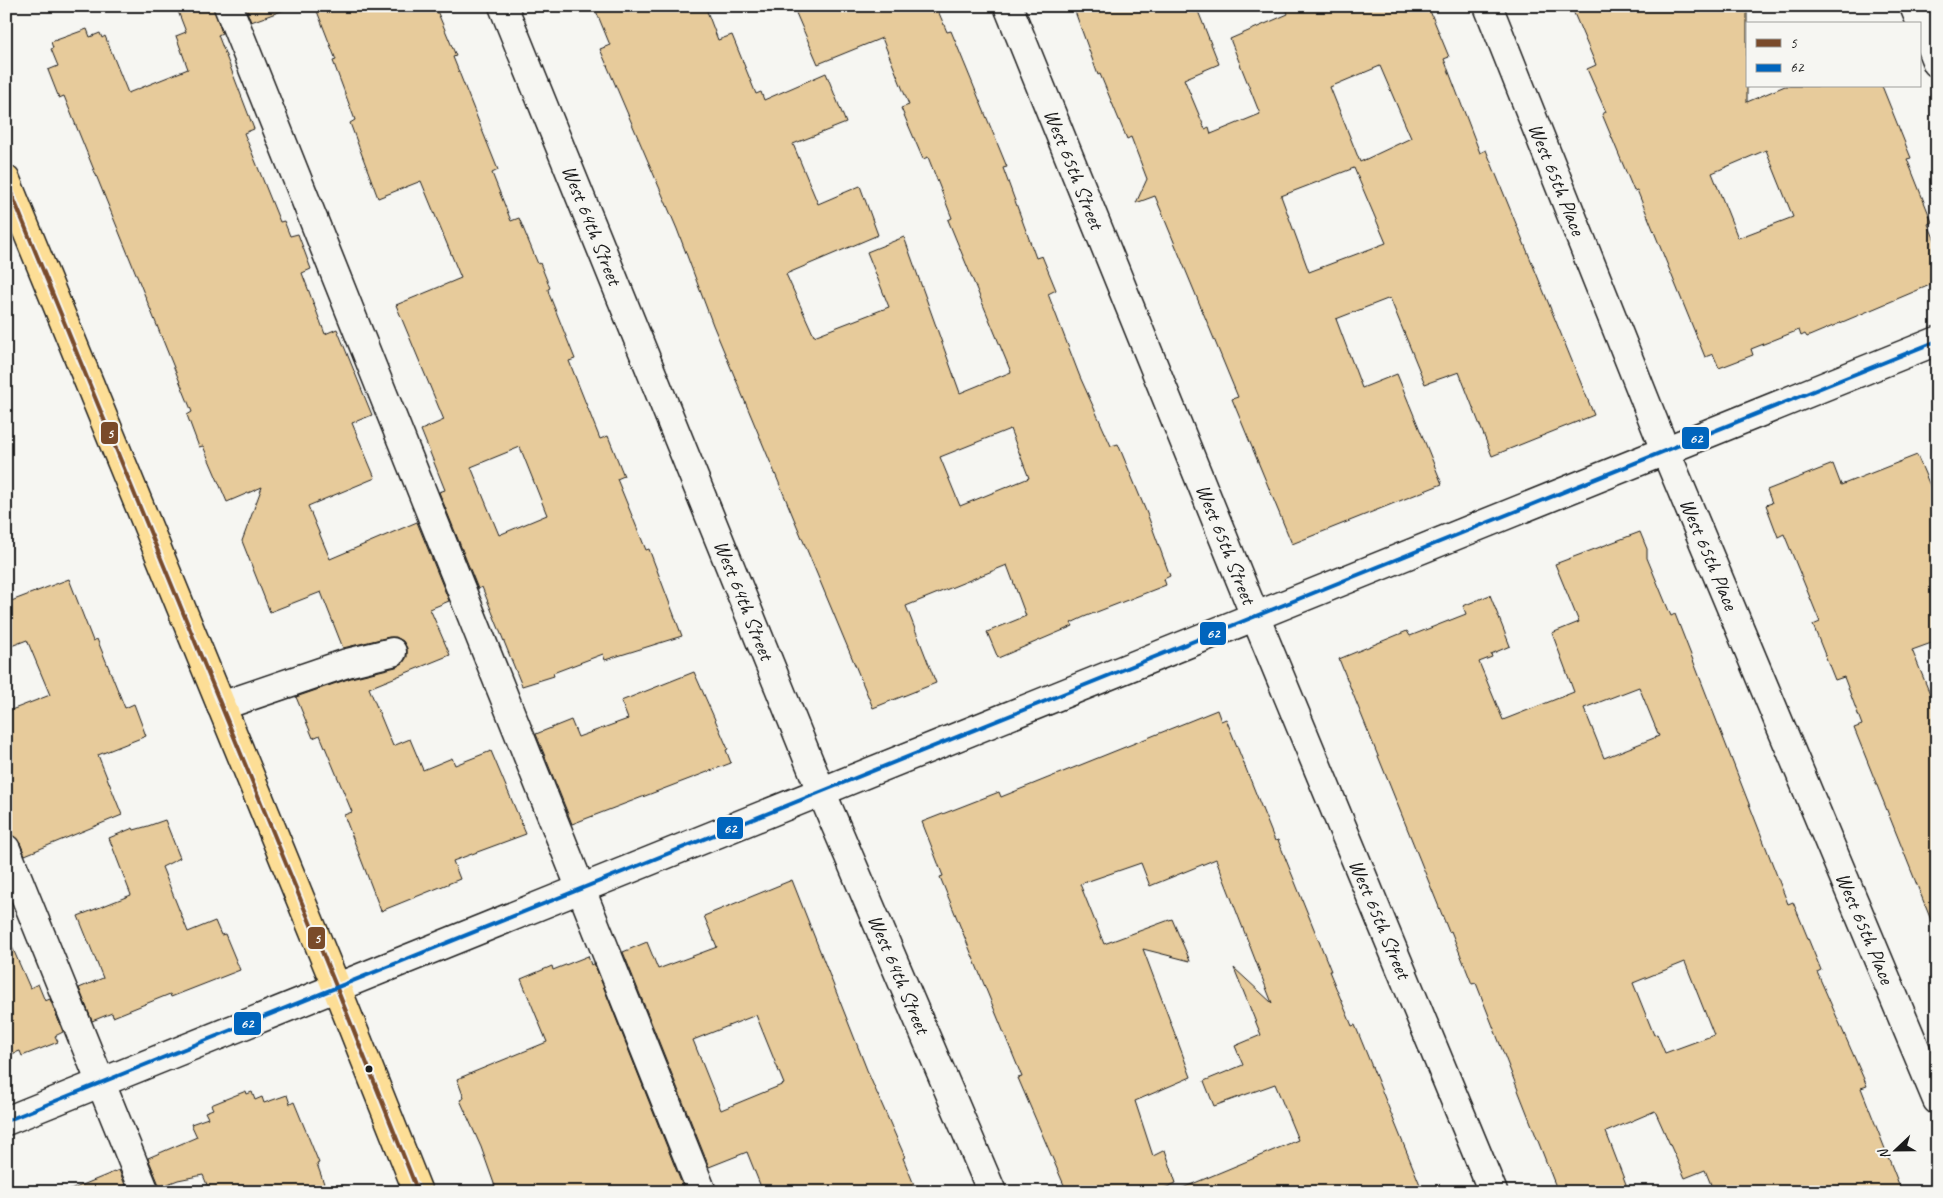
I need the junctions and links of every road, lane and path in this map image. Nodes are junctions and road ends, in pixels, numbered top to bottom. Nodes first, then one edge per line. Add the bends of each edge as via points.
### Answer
1 (228, 6) edge
2 (503, 6) edge
3 (1008, 6) edge
4 (1488, 6) edge
5 (1914, 6) edge
6 (1937, 63) edge
7 (6, 180) edge
8 (1937, 341) edge
9 (1665, 450) junction
10 (1255, 616) junction
11 (392, 652) dead end
12 (221, 706) junction
13 (821, 791) junction
14 (6, 849) edge
15 (580, 888) junction
16 (336, 986) junction
17 (101, 1081) junction
18 (1937, 1100) edge
19 (6, 1121) edge
20 (145, 1192) edge
21 (418, 1192) edge
22 (702, 1192) edge
23 (992, 1192) edge
24 (1493, 1192) edge

1 - 15 street
2 - 13 street, West 64th Street
3 - 10 street, West 65th Street
4 - 9 street, West 65th Place
5 - 6 street
7 - 12 main road
8 - 9 street
9 - 10 street
9 - 18 street, West 65th Place
10 - 13 street
10 - 24 street, West 65th Street
11 - 12 street via 348,663
12 - 16 main road
13 - 15 street
13 - 23 street, West 64th Street
14 - 17 street
15 - 16 street
15 - 22 street
16 - 17 street
16 - 21 main road
17 - 19 street
17 - 20 street

